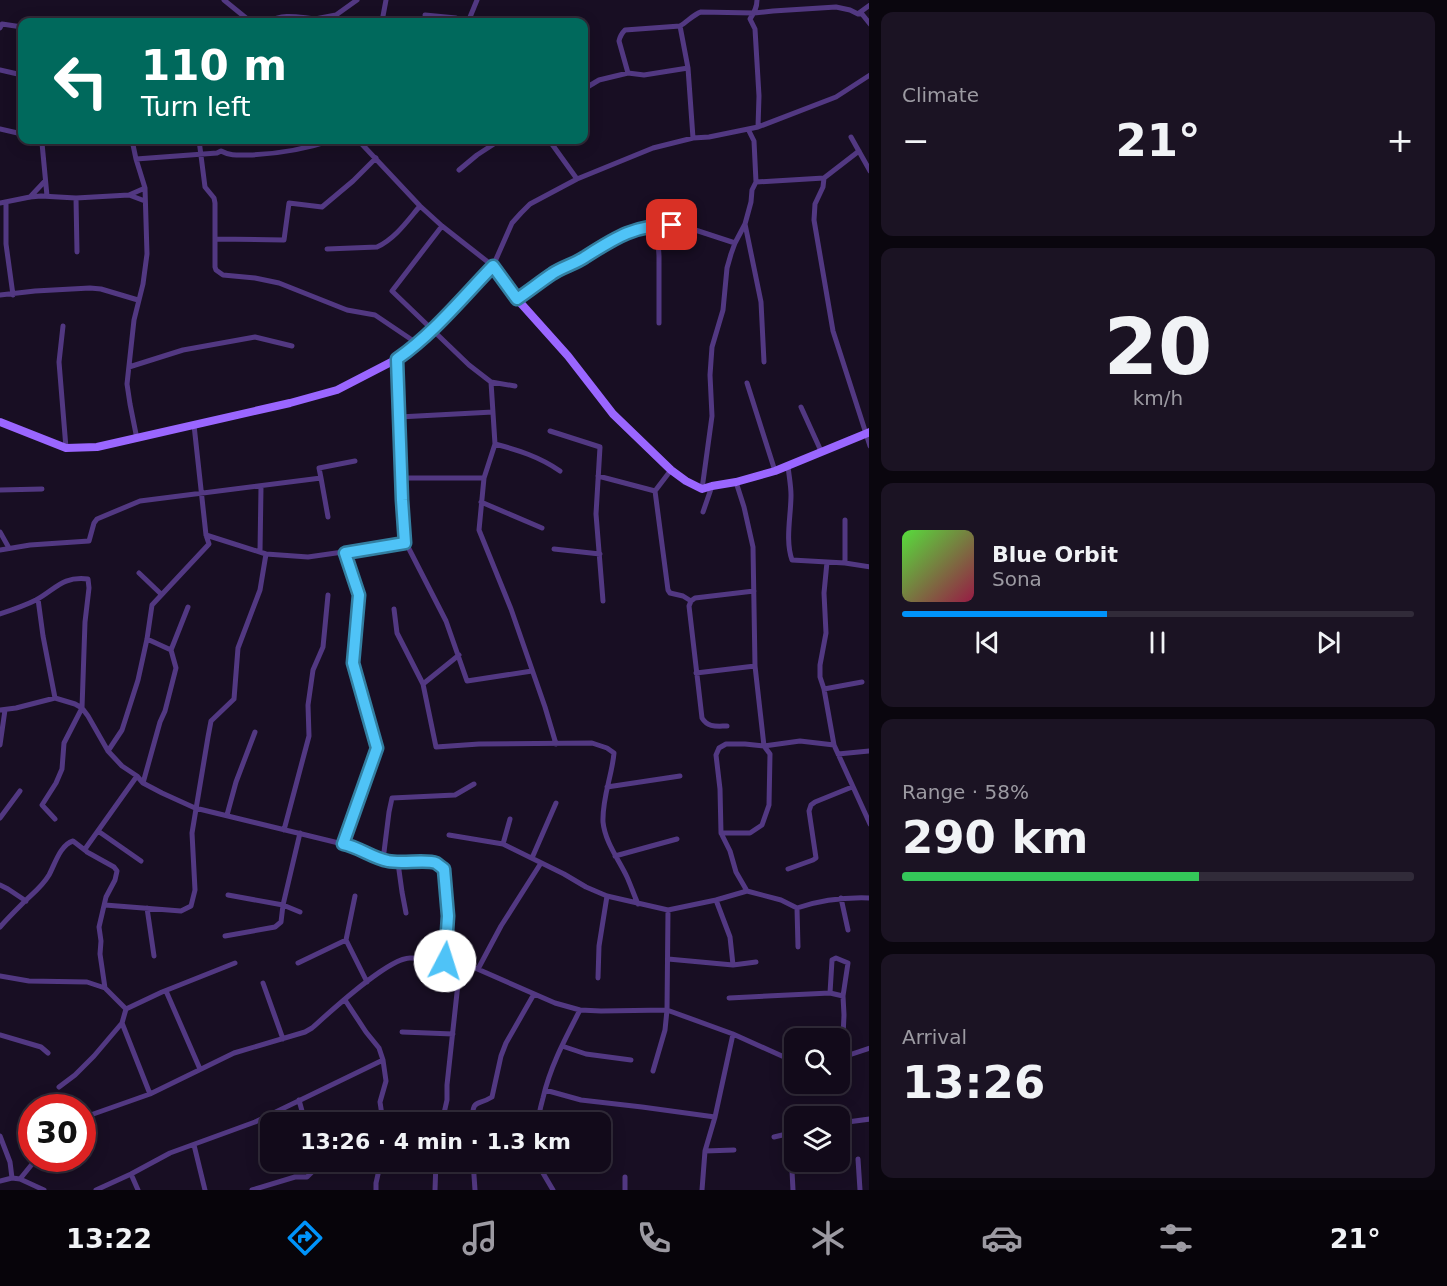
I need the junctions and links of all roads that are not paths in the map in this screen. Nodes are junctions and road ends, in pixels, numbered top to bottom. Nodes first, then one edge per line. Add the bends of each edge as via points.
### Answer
1 (224, 0) edge
2 (357, 0) edge
3 (386, 0) edge
4 (477, 0) edge
5 (757, 0) edge
6 (869, 6) edge
7 (754, 14) junction
8 (425, 15) dead end
9 (858, 15) junction
10 (246, 18) edge
11 (275, 18) edge
12 (298, 18) edge
13 (326, 18) edge
14 (383, 18) edge
15 (456, 18) edge
16 (469, 18) edge
17 (869, 22) edge
18 (18, 26) edge
19 (680, 26) junction
20 (0, 28) edge
21 (688, 68) junction
22 (0, 70) edge
23 (628, 73) junction
24 (18, 74) edge
25 (869, 76) edge
26 (588, 87) edge
27 (758, 126) junction
28 (0, 129) edge
29 (748, 129) junction
30 (18, 133) edge
31 (851, 137) dead end
32 (693, 138) junction
33 (42, 144) edge
34 (133, 144) edge
35 (199, 144) edge
36 (319, 144) edge
37 (362, 144) edge
38 (493, 144) edge
39 (552, 144) edge
40 (859, 152) junction
41 (200, 154) junction
42 (376, 158) junction
43 (136, 159) junction
44 (869, 169) edge
45 (459, 170) dead end
46 (824, 178) junction
47 (577, 179) junction
48 (45, 181) junction
49 (756, 182) junction
50 (145, 188) junction
51 (129, 195) junction
52 (47, 196) junction
53 (30, 197) junction
54 (76, 198) junction
55 (145, 201) junction
56 (3, 202) edge
57 (420, 206) junction
58 (745, 224) junction
59 (657, 225) junction
60 (442, 226) junction
61 (215, 239) junction
62 (735, 243) junction
63 (327, 249) dead end
64 (77, 252) dead end
65 (493, 266) junction
66 (13, 294) junction
67 (0, 296) edge
68 (517, 299) junction
69 (138, 300) junction
70 (659, 323) dead end
71 (63, 326) dead end
72 (432, 330) junction
73 (418, 344) junction
74 (292, 346) dead end
75 (397, 359) junction
76 (765, 362) dead end
77 (129, 367) junction
78 (491, 382) junction
79 (747, 383) dead end
80 (515, 387) dead end
81 (801, 407) dead end
82 (493, 412) junction
83 (399, 417) junction
84 (0, 422) edge
85 (194, 425) junction
86 (550, 431) dead end
87 (868, 433) edge
88 (137, 439) junction
89 (495, 444) junction
90 (66, 448) junction
91 (821, 451) junction
92 (355, 461) dead end
93 (788, 466) junction
94 (671, 470) junction
95 (560, 471) dead end
96 (774, 471) junction
97 (598, 476) junction
98 (321, 478) junction
99 (402, 478) junction
100 (484, 478) junction
101 (736, 482) junction
102 (261, 486) junction
103 (711, 486) junction
104 (42, 489) dead end
105 (702, 489) junction
106 (0, 490) edge
107 (655, 490) junction
108 (201, 492) junction
109 (481, 502) junction
110 (703, 512) dead end
111 (328, 517) dead end
112 (845, 520) dead end
113 (542, 528) dead end
114 (0, 532) edge
115 (206, 535) junction
116 (405, 543) junction
117 (9, 548) junction
118 (554, 549) dead end
119 (0, 550) edge
120 (263, 553) junction
121 (345, 553) junction
122 (600, 554) junction
123 (828, 562) junction
124 (845, 563) junction
125 (869, 567) edge
126 (139, 573) dead end
127 (754, 591) junction
128 (161, 594) junction
129 (328, 595) dead end
130 (38, 599) junction
131 (603, 601) dead end
132 (691, 601) junction
133 (188, 607) dead end
134 (394, 609) dead end
135 (0, 614) edge
136 (147, 639) junction
137 (171, 650) junction
138 (459, 656) junction
139 (755, 666) junction
140 (532, 672) junction
141 (696, 673) junction
142 (862, 682) dead end
143 (423, 684) junction
144 (824, 689) junction
145 (55, 698) junction
146 (82, 708) junction
147 (2, 710) edge
148 (727, 726) dead end
149 (255, 732) dead end
150 (556, 744) junction
151 (0, 745) edge
152 (834, 745) junction
153 (764, 746) junction
154 (869, 751) edge
155 (108, 752) junction
156 (838, 754) junction
157 (136, 776) junction
158 (680, 776) dead end
159 (143, 783) junction
160 (474, 784) dead end
161 (607, 787) junction
162 (852, 787) junction
163 (20, 791) dead end
164 (556, 803) dead end
165 (869, 806) edge
166 (861, 807) junction
167 (195, 808) junction
168 (227, 815) junction
169 (0, 818) edge
170 (55, 819) dead end
171 (510, 819) dead end
172 (869, 822) edge
173 (284, 830) junction
174 (98, 831) junction
175 (300, 833) junction
176 (721, 833) junction
177 (449, 836) dead end
178 (677, 839) dead end
179 (343, 844) junction
180 (503, 844) junction
181 (87, 852) junction
182 (615, 856) junction
183 (532, 858) junction
184 (383, 860) junction
185 (141, 861) dead end
186 (399, 863) junction
187 (541, 863) junction
188 (788, 869) dead end
189 (0, 885) edge
190 (747, 891) junction
191 (228, 895) dead end
192 (355, 896) dead end
193 (607, 896) junction
194 (841, 898) junction
195 (869, 898) edge
196 (716, 900) junction
197 (26, 901) junction
198 (638, 904) junction
199 (105, 905) junction
200 (283, 905) junction
201 (147, 908) junction
202 (797, 908) junction
203 (668, 910) junction
204 (300, 912) dead end
205 (406, 913) dead end
206 (0, 927) edge
207 (848, 930) dead end
208 (225, 936) dead end
209 (346, 940) junction
210 (798, 947) dead end
211 (154, 956) dead end
212 (668, 959) junction
213 (445, 961) junction
214 (756, 962) dead end
215 (236, 963) dead end
216 (297, 963) dead end
217 (460, 965) junction
218 (733, 965) junction
219 (478, 969) junction
220 (0, 976) edge
221 (598, 978) dead end
222 (367, 982) junction
223 (263, 983) dead end
224 (105, 988) junction
225 (166, 991) junction
226 (830, 993) junction
227 (534, 994) junction
228 (843, 996) junction
229 (729, 998) dead end
230 (345, 1000) junction
231 (126, 1010) junction
232 (580, 1010) junction
233 (667, 1010) junction
234 (122, 1023) junction
235 (843, 1028) edge
236 (402, 1032) dead end
237 (453, 1034) junction
238 (733, 1034) junction
239 (0, 1035) edge
240 (284, 1039) junction
241 (562, 1046) junction
242 (869, 1048) edge
243 (48, 1053) dead end
244 (850, 1055) edge
245 (784, 1056) edge
246 (383, 1060) junction
247 (631, 1060) dead end
248 (200, 1069) junction
249 (653, 1071) dead end
250 (59, 1087) dead end
251 (544, 1090) junction
252 (150, 1094) junction
253 (299, 1100) junction
254 (302, 1112) edge
255 (382, 1112) edge
256 (444, 1112) edge
257 (472, 1112) edge
258 (539, 1112) edge
259 (96, 1113) edge
260 (715, 1117) junction
261 (869, 1119) edge
262 (850, 1122) edge
263 (784, 1135) edge
264 (0, 1136) edge
265 (774, 1137) dead end
266 (194, 1145) junction
267 (734, 1150) dead end
268 (705, 1151) junction
269 (858, 1159) dead end
270 (26, 1172) edge
271 (312, 1172) edge
272 (379, 1172) edge
273 (436, 1172) edge
274 (474, 1172) edge
275 (542, 1172) edge
276 (792, 1172) edge
277 (132, 1174) junction
278 (625, 1177) dead end
279 (12, 1178) junction
280 (20, 1179) junction
281 (0, 1181) edge
282 (44, 1190) edge
283 (96, 1190) edge
284 (138, 1190) edge
285 (205, 1190) edge
286 (252, 1190) edge
287 (376, 1190) edge
288 (435, 1190) edge
289 (476, 1190) edge
290 (553, 1190) edge
291 (625, 1190) edge
292 (702, 1190) edge
293 (793, 1190) edge
294 (860, 1190) edge

1 - 10 street
2 - 13 street
3 - 14 street
4 - 16 street
5 - 7 street
6 - 9 street
7 - 9 street via 836,7
7 - 19 street via 701,12
7 - 27 street via 750,19 755,29
8 - 15 street
9 - 17 street via 865,16
11 - 12 street
18 - 20 street via 2,24
19 - 21 street
19 - 23 street via 622,33 619,41
21 - 23 street via 644,75
21 - 32 street
22 - 24 street
23 - 26 street
25 - 27 street via 836,97
27 - 29 street
28 - 30 street
29 - 32 street
29 - 49 street via 754,141
31 - 40 street
32 - 47 street via 653,148
33 - 48 street
34 - 43 street
35 - 41 street
36 - 41 street via 290,152
37 - 42 street
38 - 45 street
39 - 47 street
40 - 44 street
40 - 46 street
41 - 43 street
41 - 61 street via 205,188 215,203
42 - 57 street
42 - 61 street via 322,207 289,203 284,240
43 - 50 street
46 - 49 street
46 - 87 street via 814,220 833,332
47 - 65 street via 530,204 521,213 512,223
48 - 52 street
48 - 53 street
49 - 58 street
50 - 51 street
50 - 55 street
51 - 54 street
51 - 55 street
52 - 53 street
52 - 54 street
53 - 56 street
54 - 64 street
55 - 69 street via 147,254
56 - 66 street
57 - 60 street
57 - 63 street via 377,248
58 - 62 street
58 - 76 street via 761,302
59 - 62 street via 683,226
59 - 68 street via 621,235 551,274
59 - 70 street
60 - 65 street
60 - 72 street via 392,291
61 - 73 street via 218,273 279,283 347,310 375,315
62 - 105 street via 712,347 712,416
65 - 68 street
65 - 72 street
66 - 67 street
66 - 69 street via 90,288
68 - 94 street via 613,414
69 - 77 street
71 - 90 street via 60,362
72 - 73 street
72 - 78 street
73 - 75 street
74 - 77 street via 255,337 183,350
75 - 83 street
75 - 85 street via 337,390
77 - 88 street via 127,384
78 - 80 street
78 - 82 street
79 - 96 street
81 - 91 street
82 - 83 street
82 - 89 street
83 - 99 street
84 - 90 street
85 - 88 street
85 - 108 street
86 - 97 street via 600,447
87 - 91 street
88 - 90 street
89 - 95 street via 545,460
89 - 100 street
91 - 93 street
92 - 98 street via 319,468
93 - 96 street
93 - 123 street via 792,493 790,556 794,561
94 - 105 street
94 - 107 street
96 - 101 street
97 - 107 street
97 - 122 street
98 - 102 street
98 - 111 street
99 - 100 street
99 - 116 street
100 - 109 street
101 - 103 street
101 - 127 street via 753,547
102 - 108 street
102 - 120 street
103 - 105 street
103 - 110 street
104 - 106 street
107 - 132 street via 668,590
108 - 115 street
108 - 117 street via 132,503 97,519 89,541
109 - 113 street
109 - 140 street via 479,530
112 - 124 street
114 - 117 street
115 - 120 street
115 - 128 street via 209,544
116 - 121 street
116 - 138 street via 446,621
117 - 119 street
118 - 122 street
120 - 121 street via 308,557
120 - 167 street via 260,590 238,648 234,699 211,721
121 - 179 street via 359,595 353,663 377,748
122 - 131 street
123 - 124 street
123 - 144 street via 824,593 826,633 820,665
124 - 125 street
126 - 128 street
127 - 132 street
127 - 139 street
128 - 136 street via 152,605
129 - 173 street via 323,647 311,682 309,736
130 - 135 street
130 - 145 street
130 - 146 street via 64,581 88,579
132 - 141 street
133 - 137 street
134 - 143 street via 397,633
136 - 137 street
136 - 155 street via 122,730
137 - 159 street via 176,668
138 - 140 street via 467,681
138 - 143 street
139 - 141 street
139 - 153 street
140 - 150 street
141 - 148 street via 705,724
142 - 144 street
143 - 150 street via 436,747
144 - 152 street
145 - 146 street
145 - 147 street
146 - 155 street
146 - 170 street via 64,743 56,783 42,805
147 - 151 street
149 - 168 street
150 - 161 street via 592,743 614,753
152 - 153 street via 800,741
152 - 156 street
153 - 176 street via 770,754 770,805 762,825 750,833
153 - 176 street via 726,744 719,748 716,755
154 - 156 street
155 - 157 street
156 - 162 street
157 - 159 street
157 - 174 street
158 - 161 street
159 - 167 street
160 - 184 street via 455,795 392,798
161 - 182 street via 603,824
162 - 166 street
162 - 188 street via 811,805 816,858
163 - 169 street
164 - 183 street
165 - 166 street
166 - 172 street
167 - 168 street
167 - 201 street via 195,890 191,906 181,911
168 - 173 street
171 - 180 street
173 - 175 street
174 - 181 street via 86,846
174 - 185 street
175 - 179 street
175 - 200 street
176 - 190 street
177 - 180 street
178 - 182 street
179 - 184 street
180 - 183 street
181 - 197 street via 73,842 68,843 48,877
181 - 199 street via 117,871
182 - 198 street
183 - 187 street
184 - 186 street
186 - 205 street
186 - 213 street via 429,862 444,869 448,916
187 - 193 street
187 - 219 street
189 - 197 street
190 - 196 street
190 - 202 street
191 - 200 street
192 - 209 street
193 - 198 street
193 - 221 street
194 - 195 street
194 - 202 street
194 - 207 street
196 - 203 street
196 - 218 street via 730,937
197 - 206 street
198 - 203 street
199 - 201 street
199 - 224 street via 99,927
200 - 204 street
200 - 208 street via 281,922 275,927
201 - 211 street
202 - 210 street
203 - 212 street
209 - 216 street
209 - 222 street
212 - 218 street
212 - 233 street
213 - 217 street
213 - 222 street via 401,959
214 - 218 street
215 - 225 street
217 - 219 street
217 - 237 street
219 - 227 street
220 - 224 street via 29,981 87,981
222 - 230 street
223 - 240 street
224 - 231 street
225 - 231 street
225 - 248 street
226 - 228 street
226 - 228 street via 831,964 836,958 848,963
226 - 229 street
227 - 232 street
227 - 257 street via 506,1043 492,1097 475,1104
228 - 235 street
230 - 240 street via 312,1028
230 - 246 street via 379,1048
231 - 234 street
232 - 233 street
232 - 241 street
233 - 238 street
233 - 249 street
234 - 250 street via 81,1069
234 - 252 street
236 - 237 street
237 - 256 street
238 - 245 street
238 - 260 street
239 - 243 street via 41,1047
240 - 248 street via 234,1053
241 - 247 street via 586,1054
241 - 251 street
242 - 244 street
246 - 253 street
246 - 255 street via 386,1082
248 - 252 street
251 - 258 street
251 - 260 street via 581,1100
252 - 259 street
253 - 254 street
253 - 266 street
260 - 268 street
261 - 262 street
263 - 265 street
264 - 279 street
266 - 277 street
266 - 285 street
267 - 268 street
268 - 292 street
269 - 294 street
270 - 280 street
271 - 286 street via 307,1177
272 - 287 street
273 - 288 street
274 - 289 street
275 - 290 street
276 - 293 street
277 - 283 street
277 - 284 street
278 - 291 street
279 - 280 street
279 - 281 street
280 - 282 street

